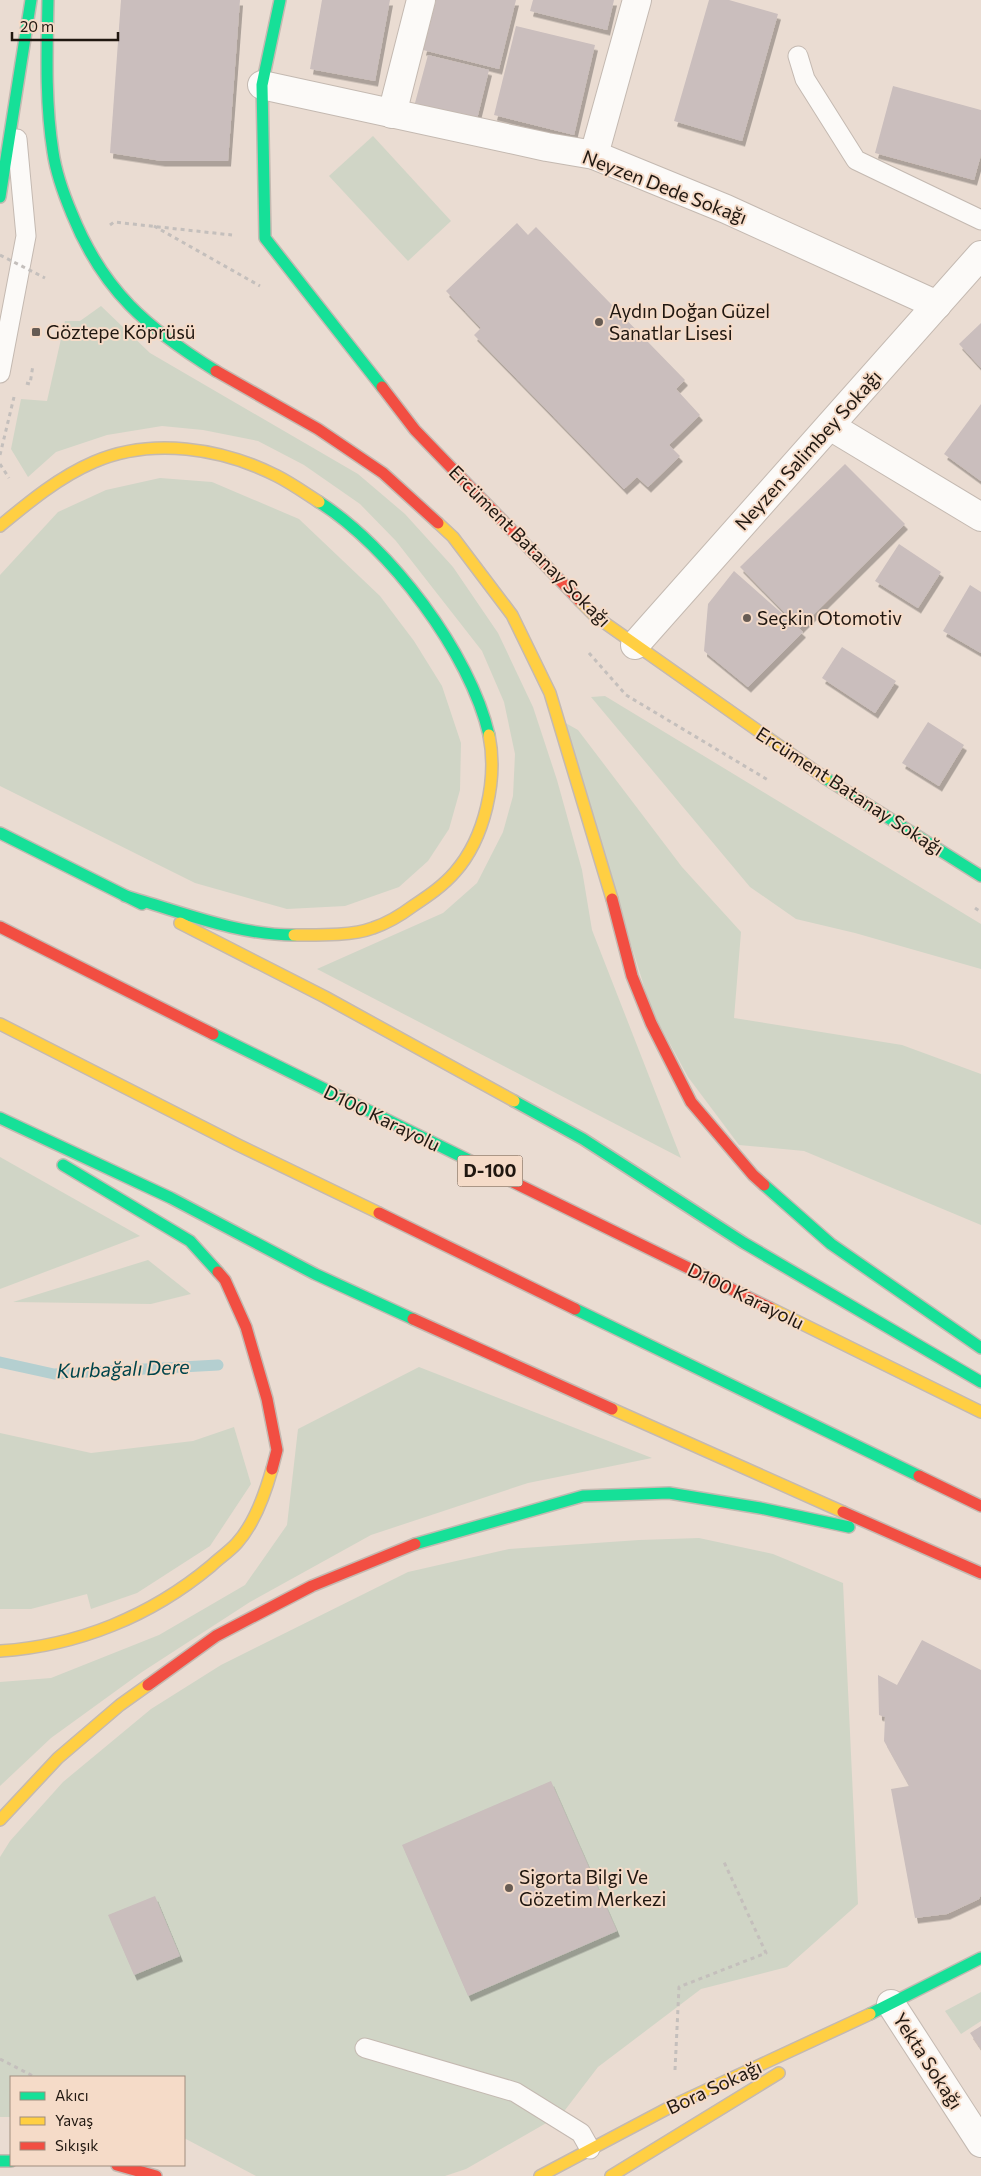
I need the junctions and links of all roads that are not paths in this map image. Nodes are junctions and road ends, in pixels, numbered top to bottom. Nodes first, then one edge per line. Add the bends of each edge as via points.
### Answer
1 (31, 0) edge
2 (48, 0) edge
3 (280, 0) edge
4 (421, 0) edge
5 (637, 0) edge
6 (798, 56) dead end
7 (262, 85) junction
8 (392, 114) junction
9 (15, 116) junction
10 (594, 155) junction
11 (0, 197) edge
12 (981, 220) edge
13 (981, 255) edge
14 (937, 305) junction
15 (0, 373) edge
16 (830, 426) junction
17 (981, 517) edge
18 (0, 526) edge
19 (635, 645) junction
20 (0, 833) edge
21 (981, 876) edge
22 (125, 896) junction
23 (0, 927) edge
24 (0, 1024) edge
25 (0, 1118) edge
26 (0, 1126) edge
27 (38, 1150) dead end
28 (54, 1159) dead end
29 (981, 1348) edge
30 (981, 1382) edge
31 (981, 1412) edge
32 (981, 1506) edge
33 (900, 1537) junction
34 (981, 1573) edge
35 (0, 1651) edge
36 (0, 1820) edge
37 (981, 1958) edge
38 (891, 2004) junction
39 (365, 2048) dead end
40 (981, 2143) edge
41 (590, 2149) junction
42 (121, 2166) edge
43 (156, 2176) edge
44 (540, 2176) edge
45 (611, 2176) edge

1 - 9 main road
2 - 29 main road via 47,74 53,153 65,197 103,275 136,312 169,340 318,429 383,473 453,537 512,615 550,693 598,848 632,976 651,1023 691,1102 753,1175 831,1244
3 - 7 main road, Ercüment Batanay Sokağı
4 - 8 street
5 - 10 street
6 - 12 lane via 805,79 856,160
7 - 8 street, Neyzen Dede Sokağı
7 - 19 main road, Ercüment Batanay Sokağı via 265,238 415,430 595,616
8 - 10 street, Neyzen Dede Sokağı
9 - 11 main road
9 - 15 lane via 26,236
10 - 14 street, Neyzen Dede Sokağı via 726,209
13 - 14 street, Neyzen Salimbey Sokağı
14 - 16 street, Neyzen Salimbey Sokağı
16 - 17 street
16 - 19 street, Neyzen Salimbey Sokağı
18 - 22 main road via 79,468 127,451 170,448 215,453 275,474 316,498 370,543 403,578 443,631 482,706 492,753 487,800 473,847 447,883 369,930 317,934 260,933
19 - 21 main road, Ercüment Batanay Sokağı via 833,784
20 - 22 main road
22 - 30 main road via 325,997 582,1139 744,1243
23 - 31 main road, D100 Karayolu / D-100
24 - 32 main road via 238,1145
25 - 33 main road via 171,1198 315,1274
26 - 27 main road
28 - 35 main road via 190,1241 225,1280 248,1336 267,1399 277,1450 264,1498 237,1543 190,1584 142,1613 88,1635 34,1649
33 - 34 main road
33 - 36 main road via 669,1493 583,1496 408,1546 312,1586 216,1636 120,1705 71,1747
37 - 38 main road, Bora Sokağı
38 - 40 street, Yekta Sokağı
38 - 41 main road, Bora Sokağı via 674,2105
38 - 45 main road, Bora Sokağı
39 - 41 lane via 515,2092 581,2133
41 - 44 main road, Bora Sokağı
42 - 43 main road

